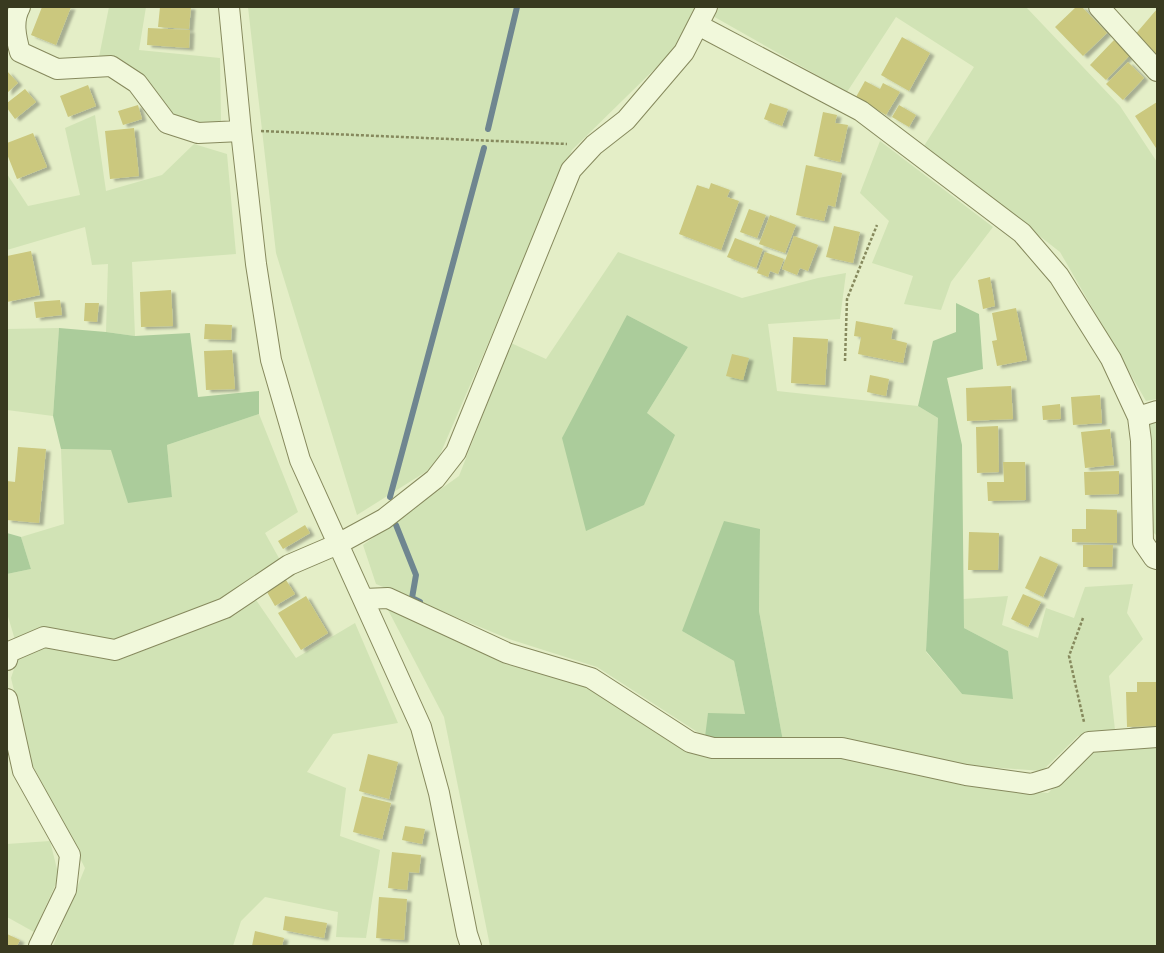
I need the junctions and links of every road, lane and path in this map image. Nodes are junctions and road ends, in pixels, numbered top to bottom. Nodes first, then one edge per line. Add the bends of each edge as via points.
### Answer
1 (229, 7) edge
2 (707, 7) edge
3 (1099, 7) edge
4 (16, 8) edge
5 (698, 25) junction
6 (1157, 71) edge
7 (241, 131) junction
8 (594, 145) junction
9 (876, 225) dead end
10 (845, 361) dead end
11 (1157, 411) edge
12 (1138, 417) junction
13 (338, 544) junction
14 (1157, 559) edge
15 (364, 599) junction
16 (1083, 618) dead end
17 (7, 660) edge
18 (7, 699) edge
19 (1157, 737) edge
20 (1089, 742) junction
21 (39, 946) edge
22 (471, 946) edge

1 - 7 street
2 - 5 street
3 - 6 street
4 - 7 street via 15,32 20,52 57,69 111,66 137,83 167,123 198,133
5 - 8 street via 684,52 626,120
5 - 12 street via 861,111 1022,233 1063,283 1111,359
7 - 8 path
7 - 13 street via 256,264 271,360 300,460
8 - 13 street via 572,170 456,452 435,479 384,519
9 - 10 path via 847,299
11 - 12 street
12 - 14 street via 1141,441 1143,542
13 - 15 street
13 - 17 street via 289,565 225,608 115,650 44,637 9,652
15 - 20 street via 388,598 507,654 591,678 690,742 713,748 842,748 966,775 1031,784 1054,778
15 - 22 street via 421,726 439,793
16 - 20 path via 1069,656
18 - 21 street via 23,771 70,855 66,890
19 - 20 street

